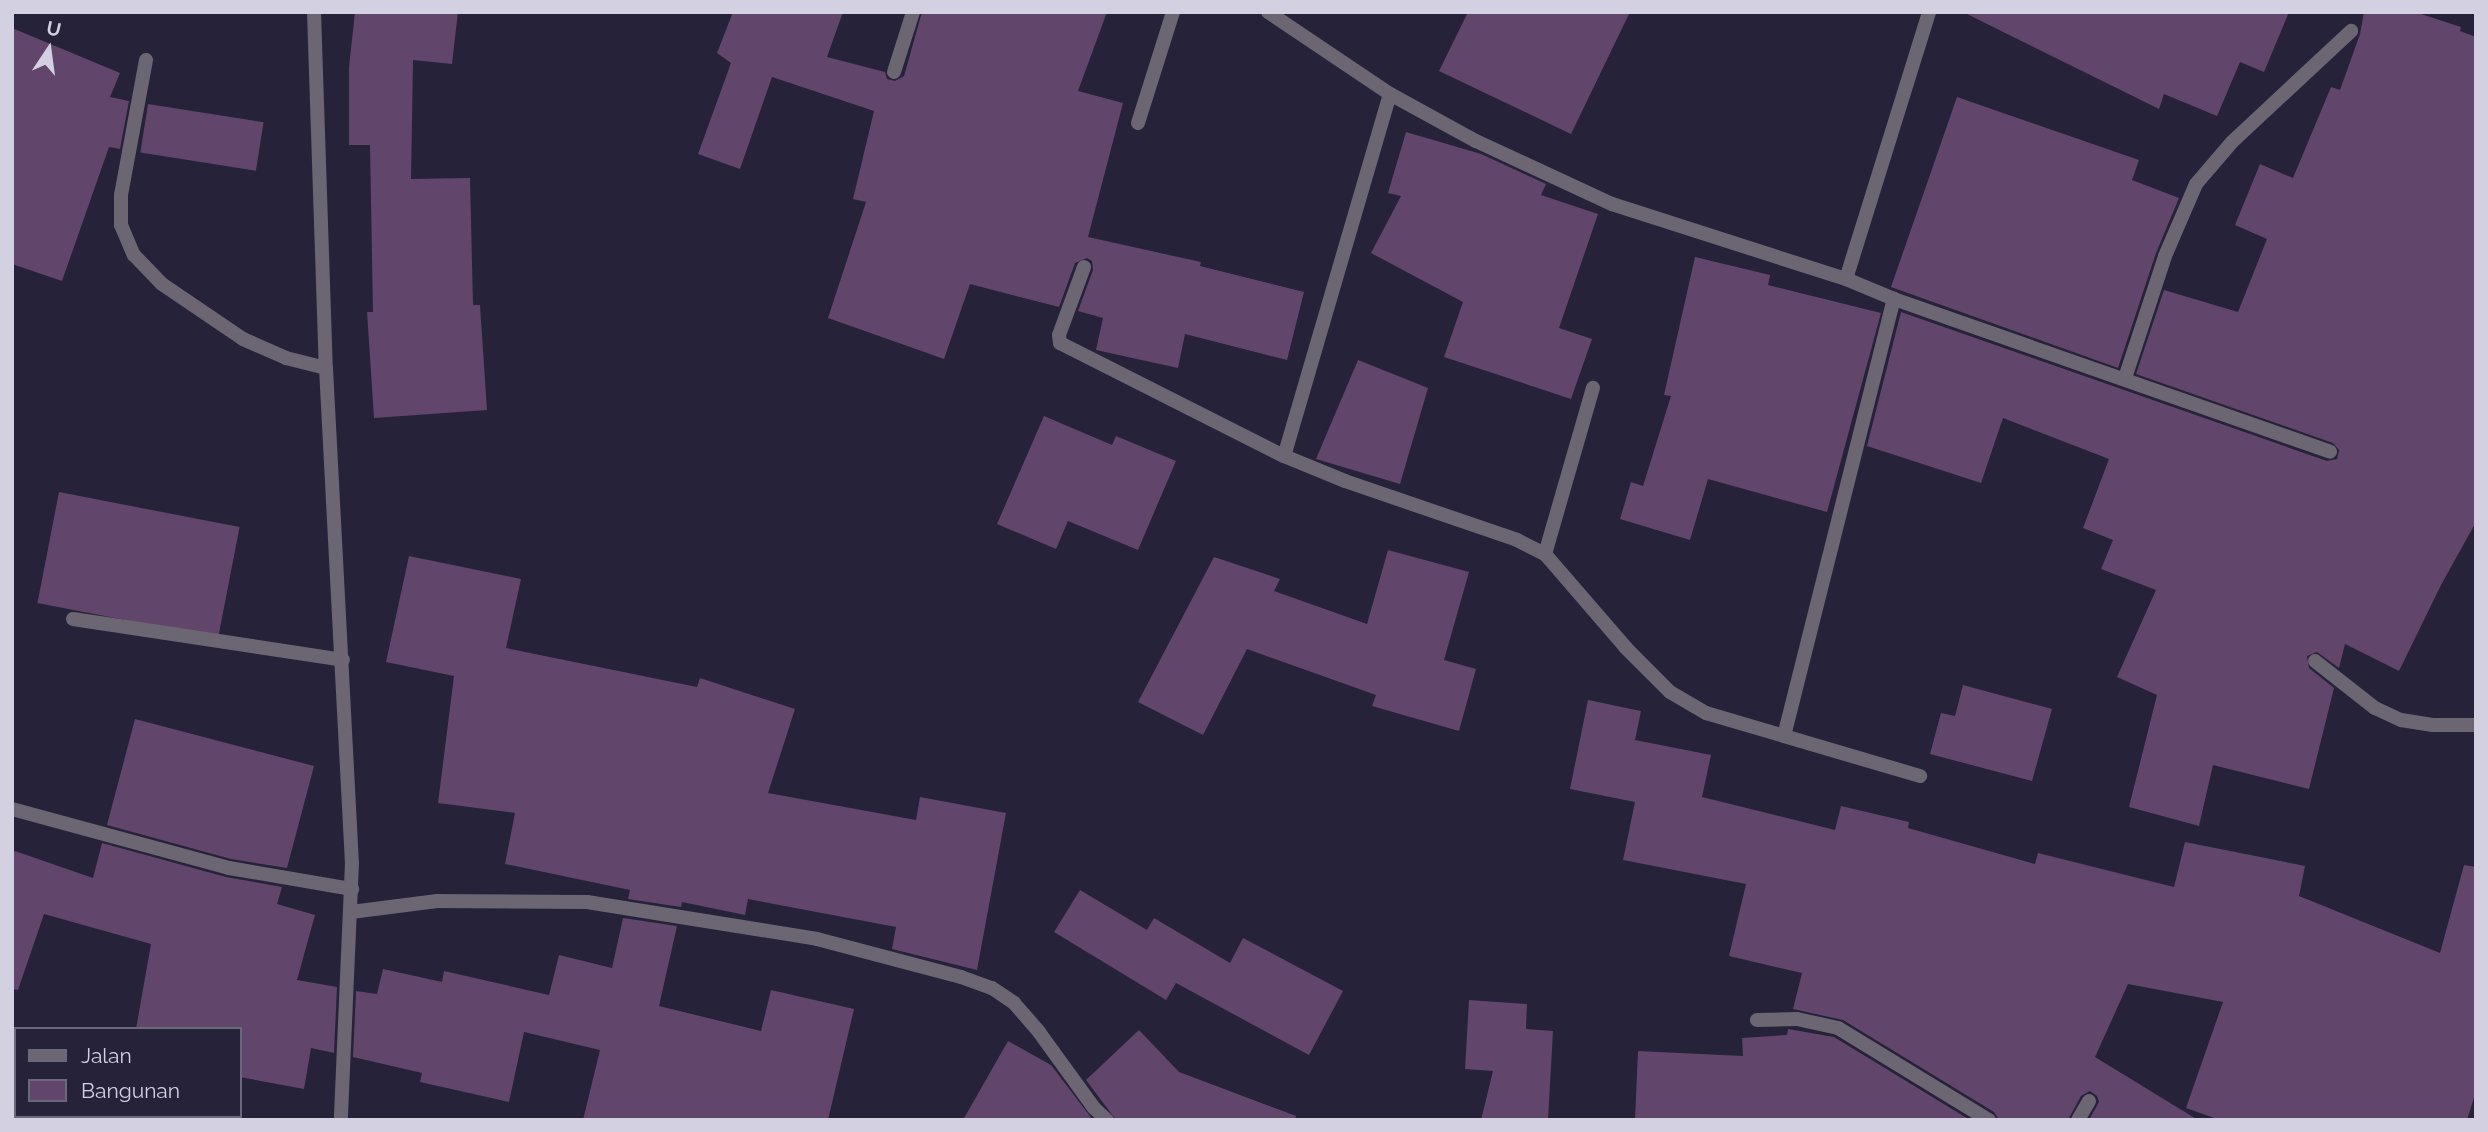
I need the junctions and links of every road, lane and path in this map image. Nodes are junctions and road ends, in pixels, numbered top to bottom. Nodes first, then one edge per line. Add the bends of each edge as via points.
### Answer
1 (314, 12) edge
2 (913, 12) edge
3 (1173, 12) edge
4 (1268, 12) edge
5 (1929, 12) edge
6 (2351, 31) dead end
7 (146, 60) dead end
8 (894, 72) dead end
9 (1390, 94) junction
10 (1138, 123) dead end
11 (1084, 267) dead end
12 (1846, 279) junction
13 (1894, 299) junction
14 (326, 368) junction
15 (2125, 378) junction
16 (1593, 388) dead end
17 (2330, 452) dead end
18 (1284, 456) junction
19 (1545, 554) junction
20 (73, 620) dead end
21 (343, 660) junction
22 (2315, 661) dead end
23 (2476, 725) edge
24 (1784, 736) junction
25 (1920, 776) dead end
26 (12, 809) edge
27 (352, 889) junction
28 (351, 912) junction
29 (1757, 1020) dead end
30 (2089, 1101) dead end
31 (341, 1120) edge
32 (1108, 1120) edge
33 (1989, 1120) edge
34 (2078, 1120) edge

1 - 14 street
2 - 8 street
3 - 10 street
4 - 9 street
5 - 12 street
6 - 15 street via 2232,142 2196,184 2165,256
7 - 14 street via 121,195 121,225 134,255 162,284 243,339 286,358
9 - 12 street via 1476,141 1612,204
9 - 18 street
11 - 18 street via 1060,343
12 - 13 street
13 - 15 street
13 - 24 street
14 - 21 street
15 - 17 street
16 - 19 street
18 - 19 street
19 - 24 street via 1670,692 1706,713
20 - 21 street
21 - 27 street
22 - 23 street via 2375,708 2401,720 2433,726
24 - 25 street
26 - 27 street via 229,868
27 - 28 street
28 - 31 street
28 - 32 street via 437,901 587,902 817,939 961,977 992,988 1014,1003
29 - 33 street via 1797,1019 1838,1028
30 - 34 street

